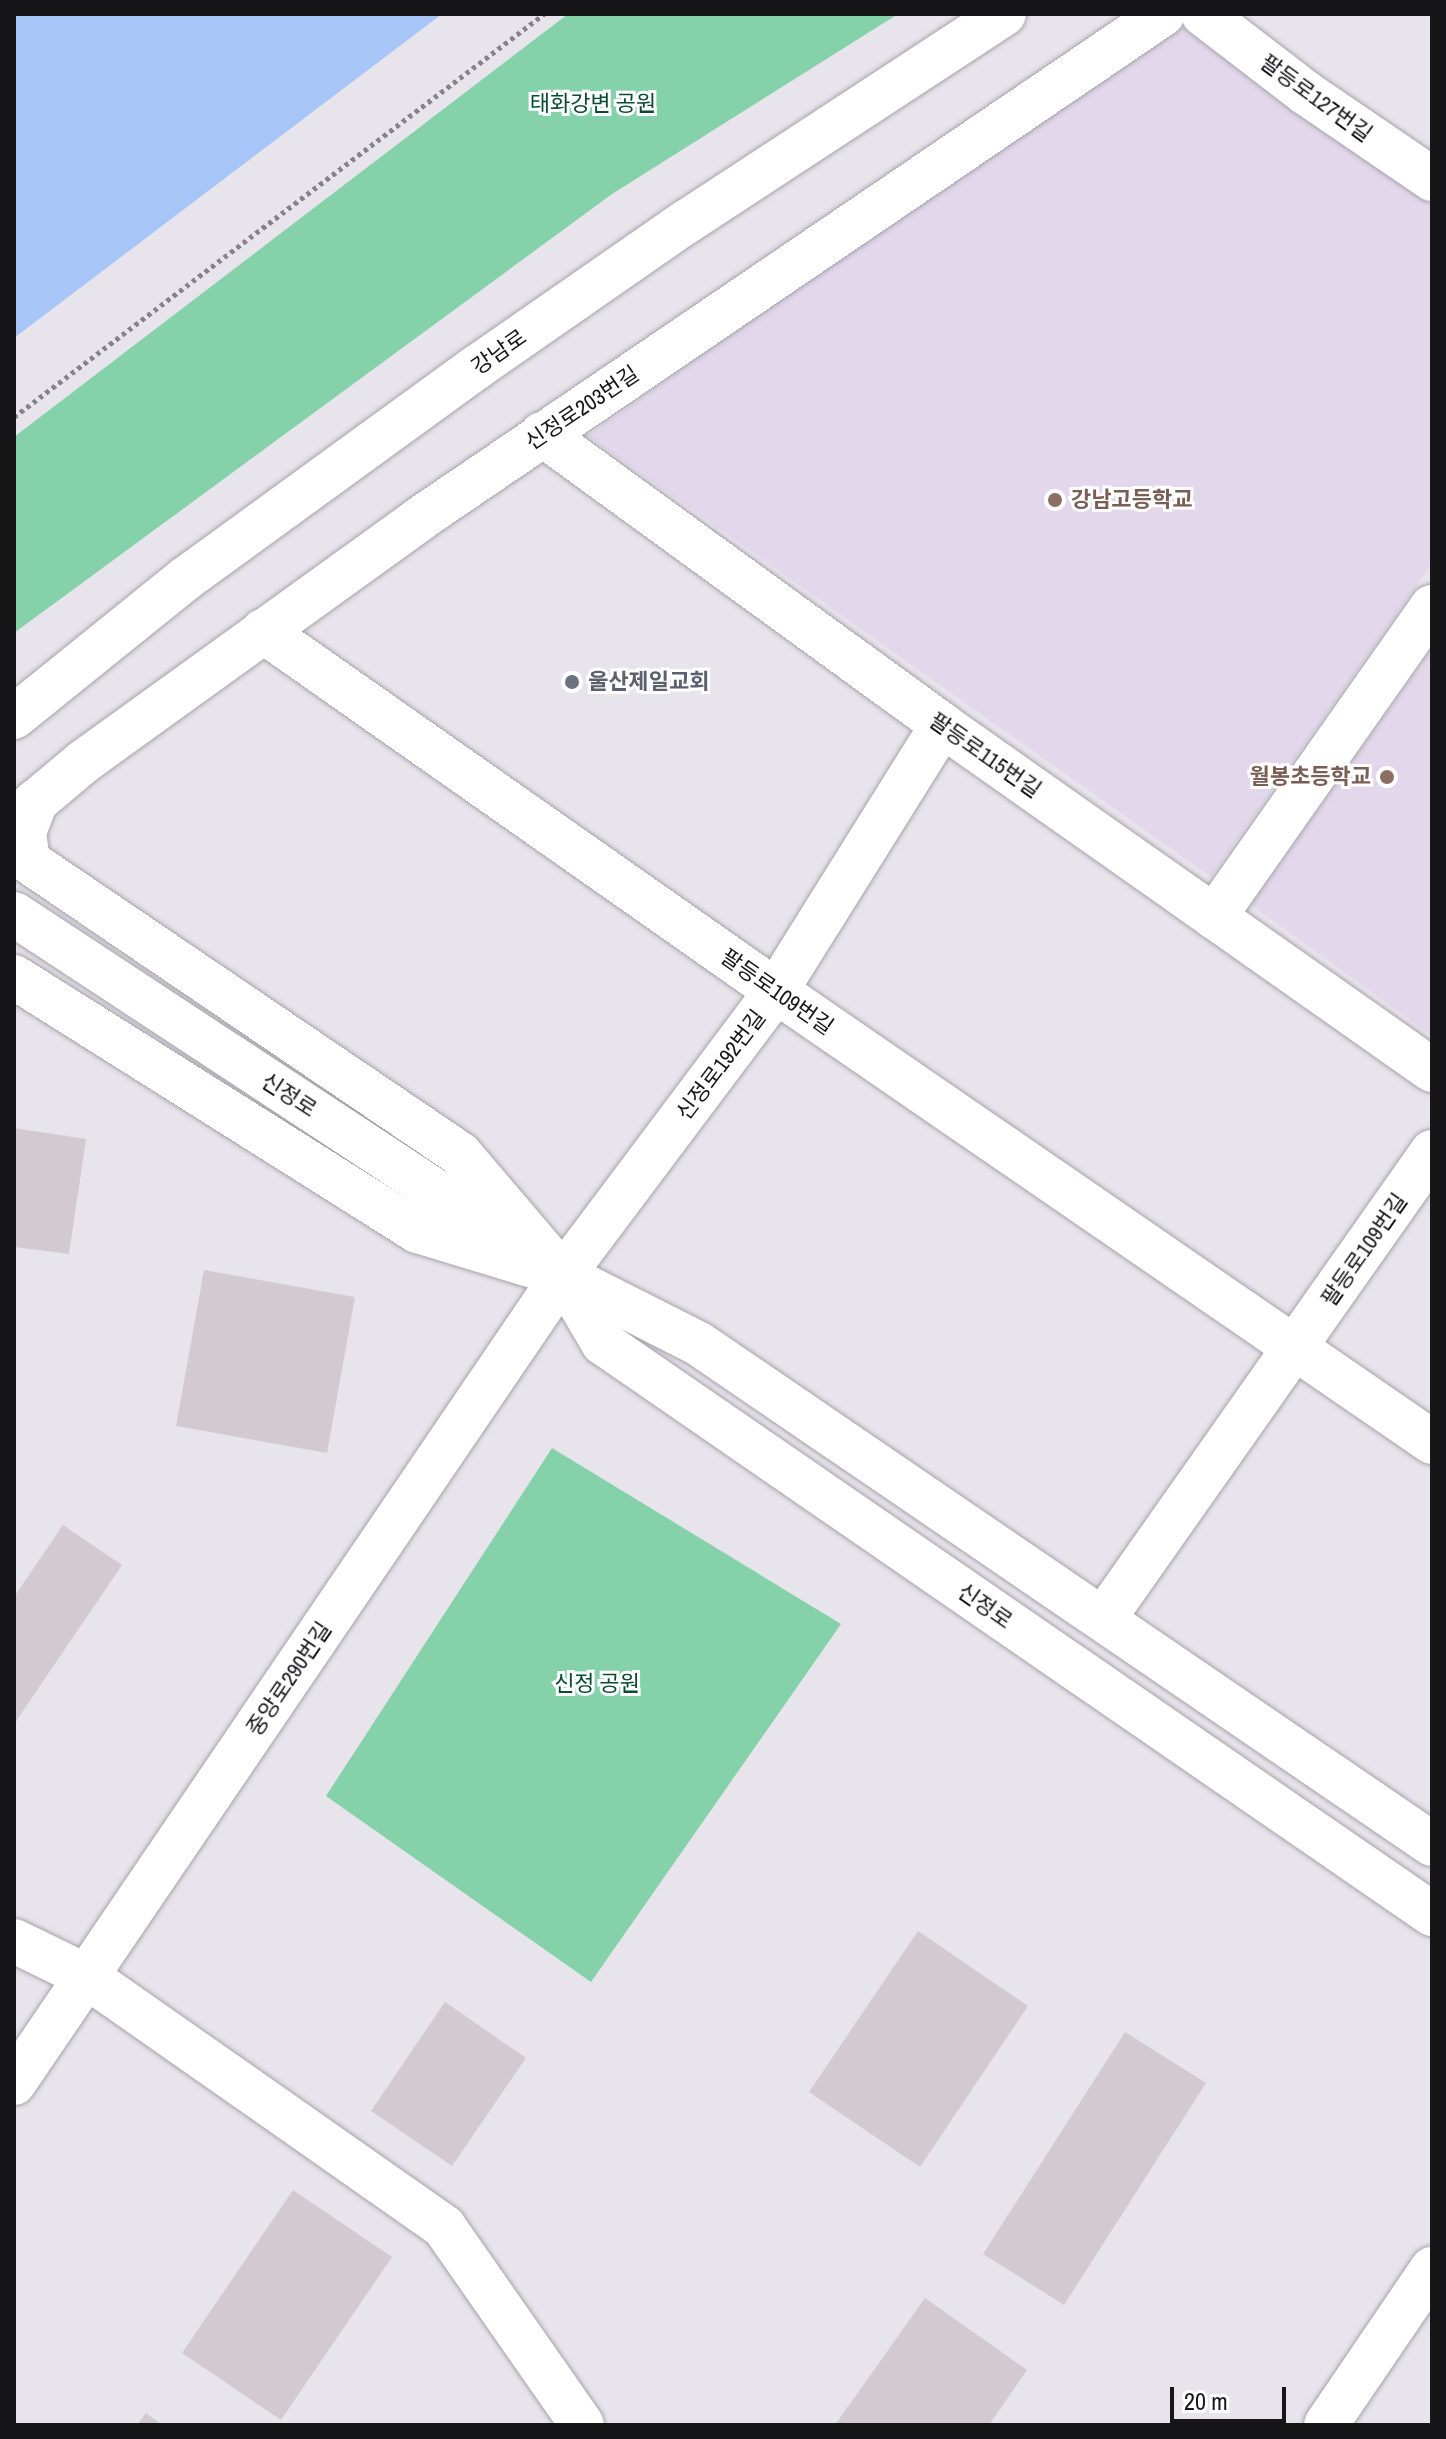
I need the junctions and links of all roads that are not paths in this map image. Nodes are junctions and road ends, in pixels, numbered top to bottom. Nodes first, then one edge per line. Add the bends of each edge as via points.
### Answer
1 (1004, 14) edge
2 (1163, 14) edge
3 (1203, 14) edge
4 (1432, 179) edge
5 (542, 434) junction
6 (1432, 607) edge
7 (263, 631) junction
8 (14, 717) edge
9 (942, 725) junction
10 (25, 811) edge
11 (14, 914) edge
12 (1214, 917) junction
13 (14, 977) edge
14 (776, 991) junction
15 (1432, 1070) edge
16 (1432, 1152) edge
17 (563, 1275) junction
18 (1295, 1348) junction
19 (786, 1403) junction
20 (1432, 1442) edge
21 (753, 1446) junction
22 (1104, 1618) junction
23 (1423, 1839) edge
24 (1371, 1871) junction
25 (1432, 1905) edge
26 (1432, 1914) edge
27 (14, 1941) edge
28 (86, 1976) junction
29 (14, 2083) edge
30 (1429, 2282) edge
31 (582, 2425) edge
32 (1326, 2425) edge

1 - 8 street, 강남로 via 686,222 477,367 185,579
2 - 5 street, 신정로203번길
3 - 4 street, 팔등로127번길
5 - 7 street, 신정로203번길
5 - 9 street, 팔등로115번길
6 - 12 street
7 - 10 street, 신정로203번길 via 83,762
7 - 14 street, 팔등로109번길
9 - 12 street, 팔등로115번길
9 - 14 street, 신정로192번길
10 - 17 street via 28,861 460,1154
11 - 17 street, 신정로
12 - 15 street, 팔등로115번길
13 - 17 street via 418,1231
14 - 17 street, 신정로192번길
14 - 18 street, 팔등로109번길
16 - 18 street, 팔등로109번길
17 - 19 street, 신정로 via 699,1344
17 - 21 street, 신정로 via 603,1343
17 - 28 street, 중앙로290번길
18 - 20 street, 팔등로109번길
18 - 22 street
19 - 21 street via 708,1365 688,1368 685,1379 701,1402
19 - 22 street, 신정로
21 - 24 street, 신정로
22 - 23 street, 신정로
24 - 25 street
24 - 26 street, 신정로
27 - 28 street
28 - 29 street, 중앙로290번길
28 - 31 street via 444,2227
30 - 32 street

